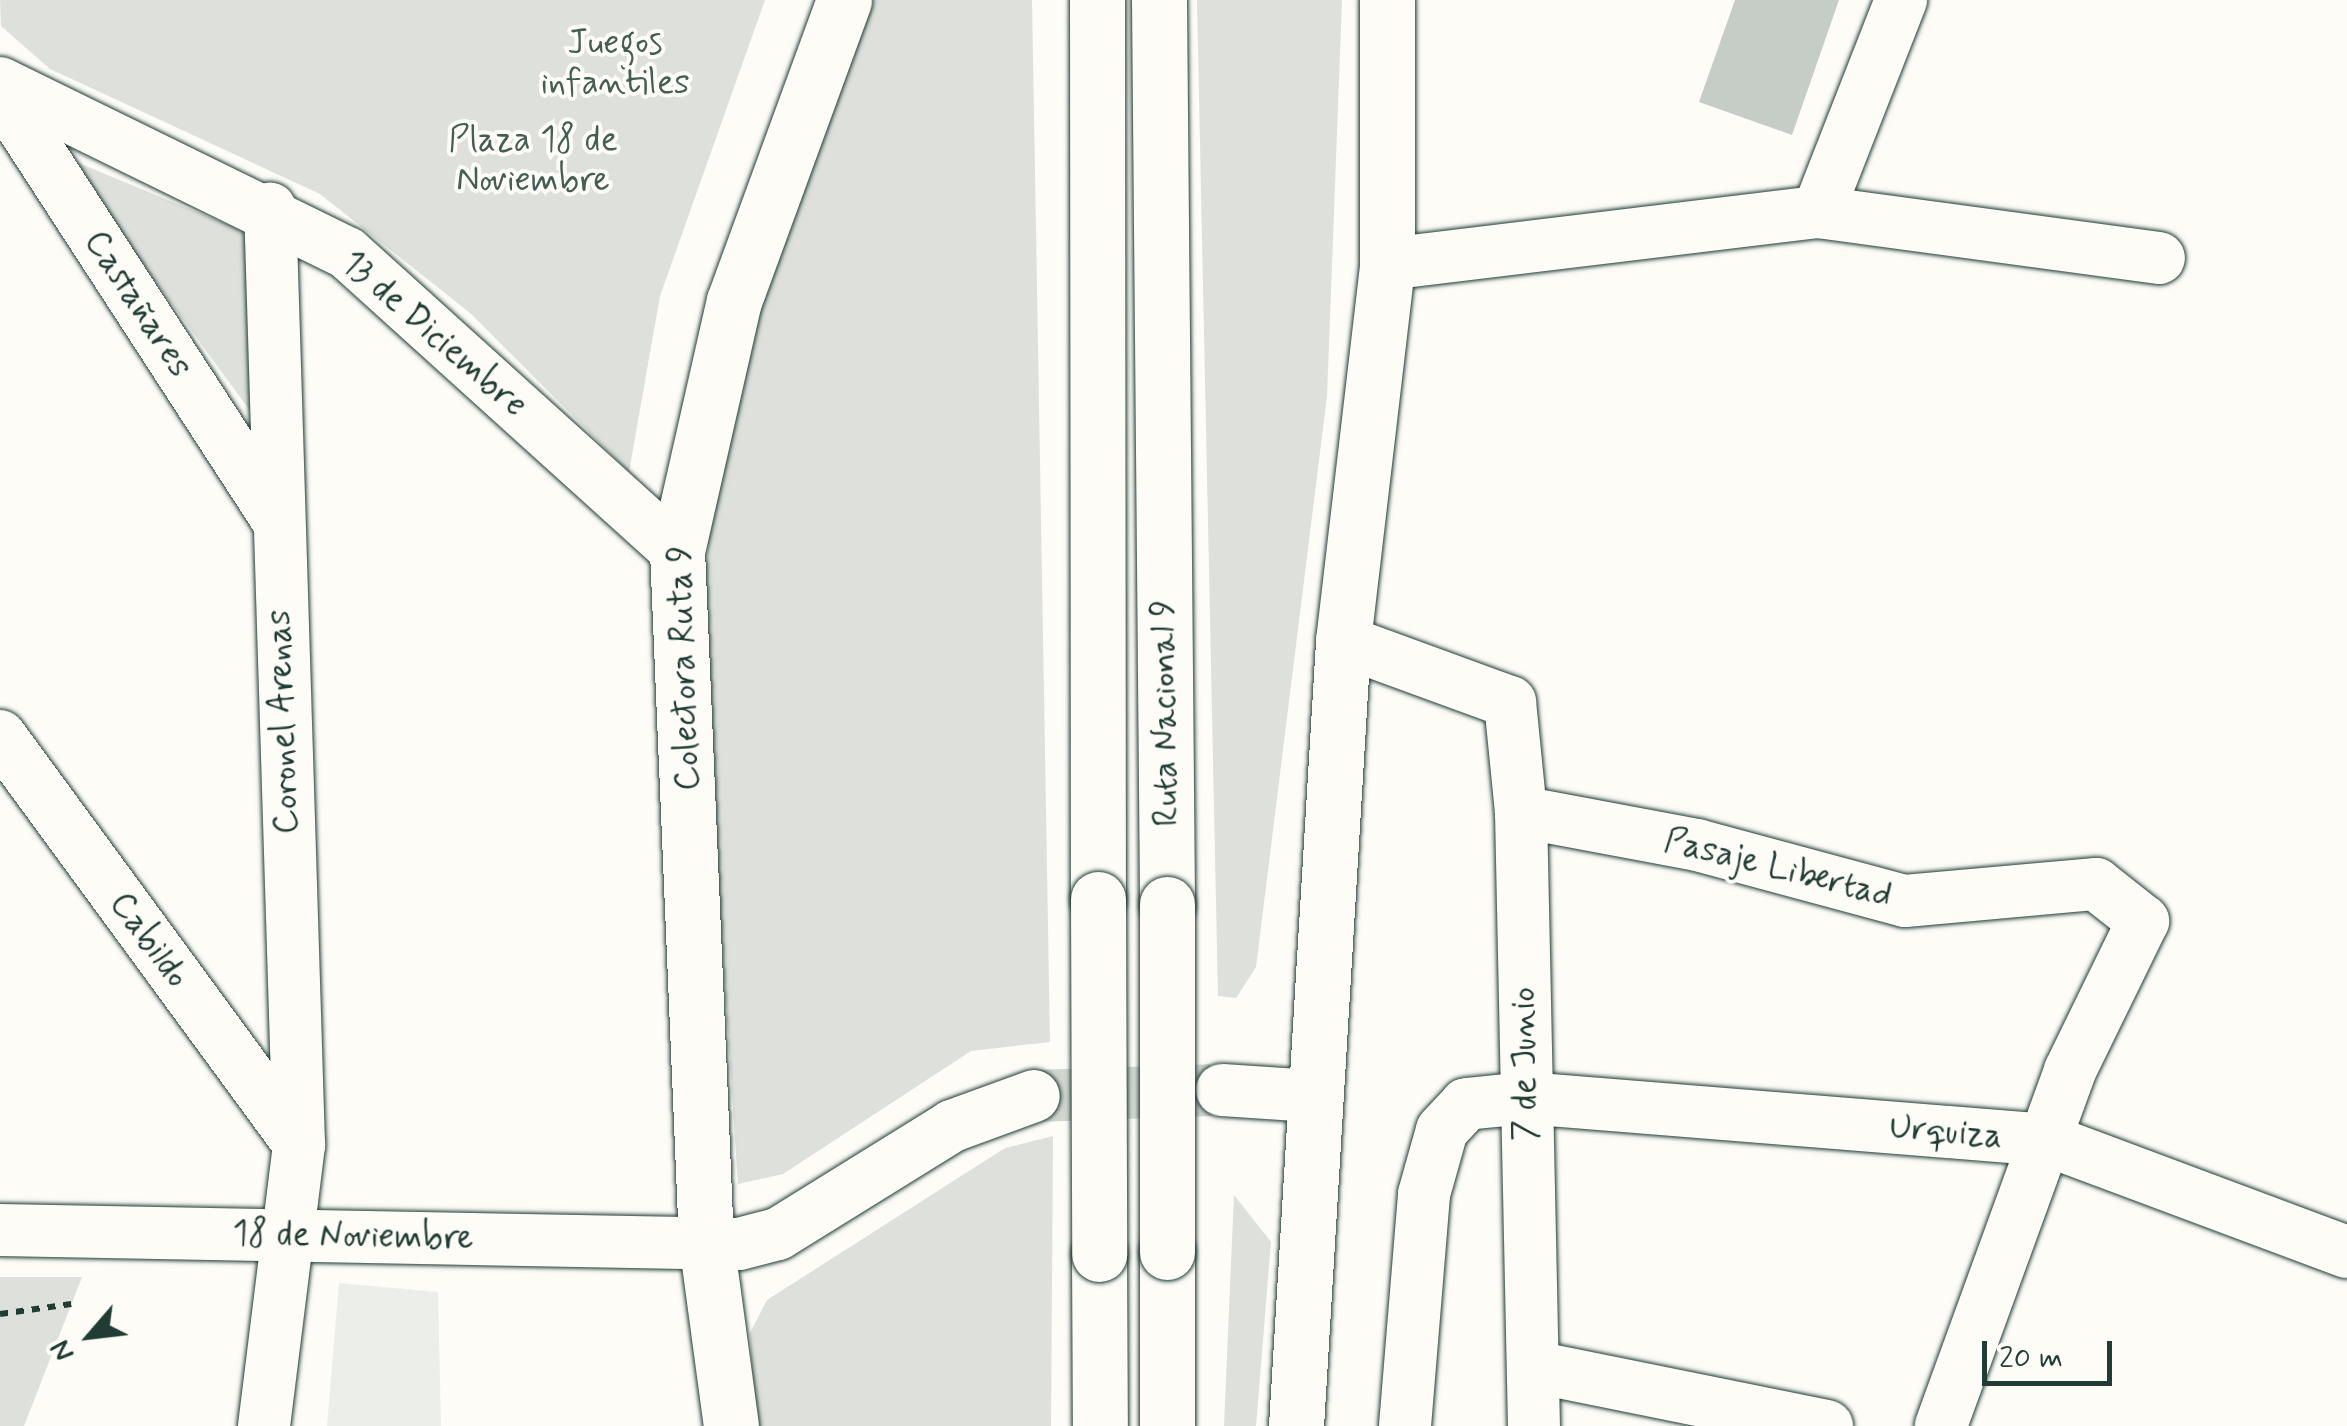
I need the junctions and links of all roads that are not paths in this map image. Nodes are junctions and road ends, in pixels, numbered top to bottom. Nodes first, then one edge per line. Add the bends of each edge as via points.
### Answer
1 (844, 0) edge
2 (1097, 0) edge
3 (1158, 0) edge
4 (1387, 0) edge
5 (1901, 0) edge
6 (0, 83) edge
7 (0, 92) edge
8 (270, 208) junction
9 (1818, 212) junction
10 (2159, 258) dead end
11 (1388, 264) junction
12 (275, 516) junction
13 (676, 551) junction
14 (1343, 641) junction
15 (0, 736) edge
16 (1521, 812) junction
17 (1222, 1090) tunnel mouth
18 (1034, 1096) tunnel mouth
19 (1313, 1096) junction
20 (1525, 1098) junction
21 (2048, 1140) junction
22 (298, 1144) junction
23 (0, 1230) edge
24 (294, 1235) junction
25 (706, 1242) junction
26 (2347, 1252) edge
27 (1534, 1367) junction
28 (264, 1426) edge
29 (731, 1426) edge
30 (1100, 1426) edge
31 (1167, 1426) edge
32 (1296, 1426) edge
33 (1405, 1426) edge
34 (1534, 1426) edge
35 (1827, 1426) edge
36 (1941, 1426) edge

1 - 13 main road, Colectora Ruta 9 via 734,301
2 - 30 main road, Ruta Nacional 9, bridge
3 - 31 main road, Ruta Nacional 9, bridge
4 - 11 main road
5 - 9 street
6 - 8 street, 13 de Diciembre
7 - 12 street, Castañares
8 - 12 street, Coronel Arenas
8 - 13 street, 13 de Diciembre via 347,253
9 - 10 street
9 - 11 street
11 - 14 main road
12 - 22 street, Coronel Arenas
13 - 25 main road, Colectora Ruta 9
14 - 16 street, 7 de Junio via 1510,702
14 - 19 main road
15 - 22 street, Cabildo
16 - 20 street, 7 de Junio
16 - 21 street, Pasaje Libertad via 1697,845 1905,901 2096,884 2143,921 2070,1071
17 - 19 street
18 - 25 street, 18 de Noviembre via 952,1126 778,1234
19 - 32 main road
20 - 21 street, Urquiza
20 - 27 street, 7 de Junio
20 - 33 street, Urquiza via 1466,1104 1442,1130 1424,1194
21 - 26 street, Urquiza
21 - 36 street
22 - 24 street, Coronel Arenas
23 - 24 street, 18 de Noviembre
24 - 25 street, 18 de Noviembre
24 - 28 street, Coronel Arenas
25 - 29 main road, Colectora Ruta 9
27 - 34 street, 7 de Junio
27 - 35 street

